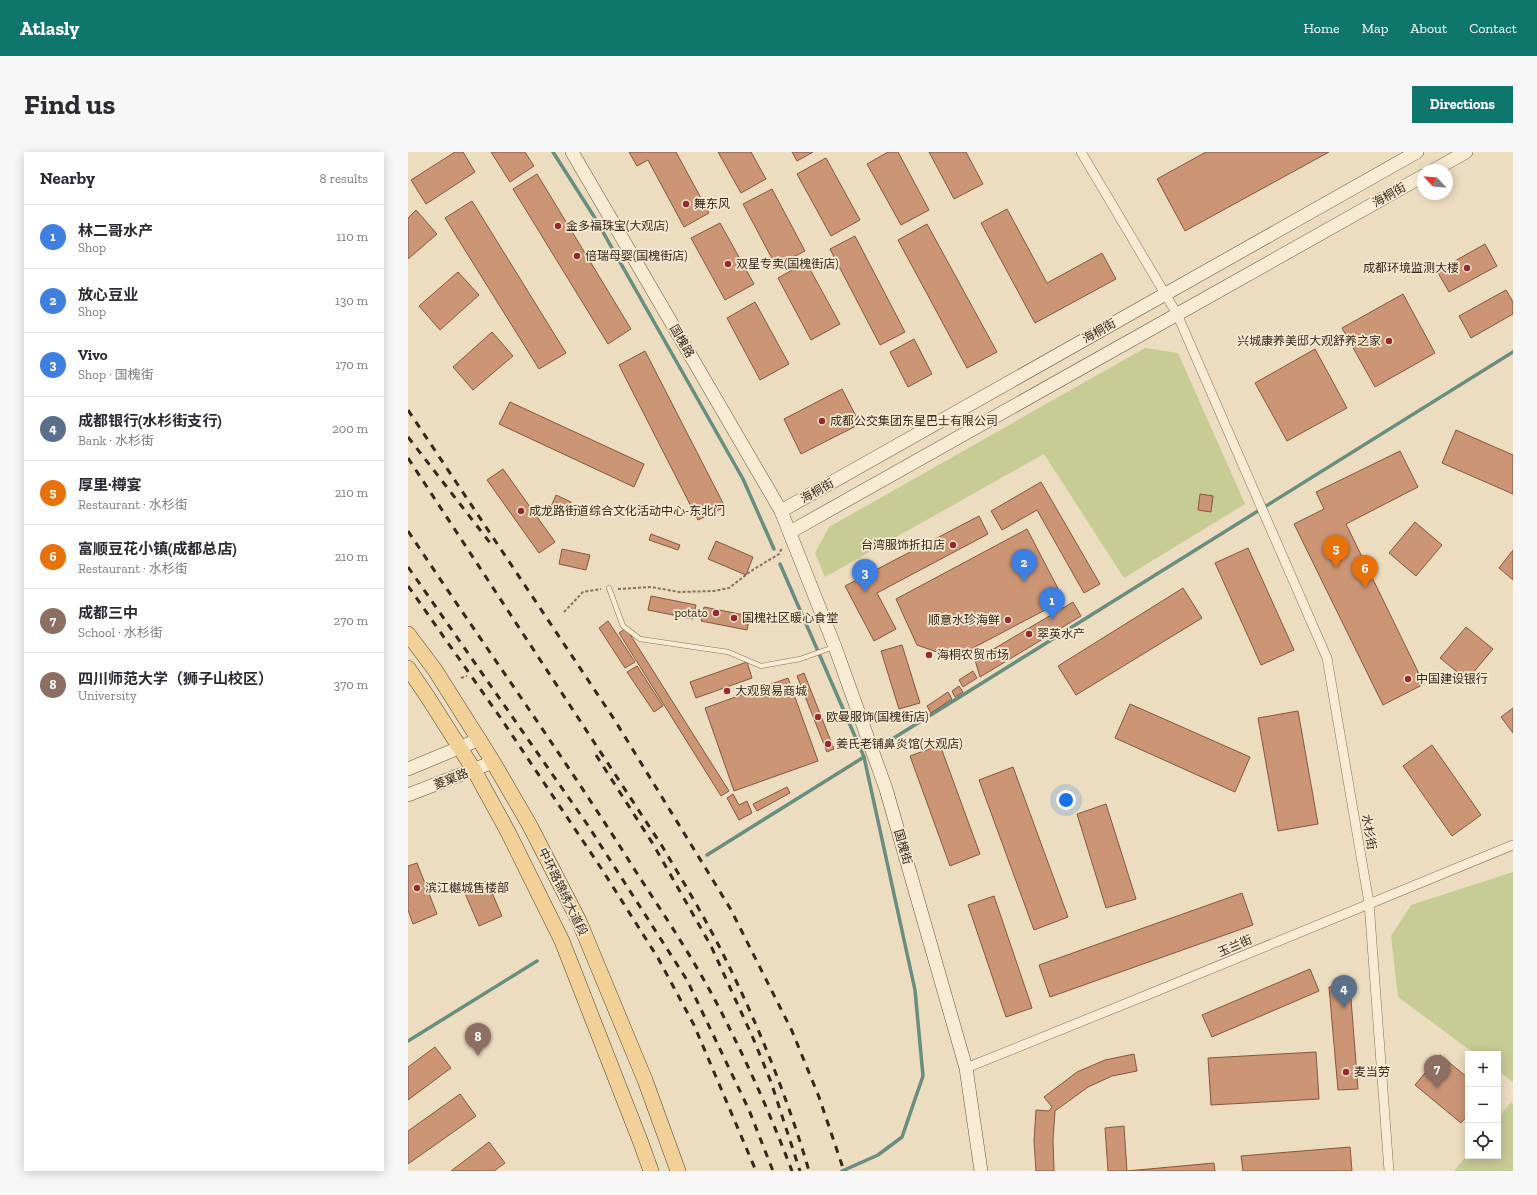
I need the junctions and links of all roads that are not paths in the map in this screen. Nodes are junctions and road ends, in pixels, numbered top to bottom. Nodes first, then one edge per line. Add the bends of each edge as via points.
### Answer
1 (572, 152) edge
2 (1081, 152) edge
3 (1417, 152) edge
4 (1466, 152) edge
5 (1445, 164) edge
6 (1417, 179) edge
7 (1165, 294) junction
8 (1177, 314) junction
9 (781, 511) junction
10 (790, 532) junction
11 (609, 588) road end
12 (408, 634) edge
13 (829, 649) junction
14 (408, 668) edge
15 (480, 740) junction
16 (459, 748) junction
17 (494, 762) junction
18 (408, 769) edge
19 (474, 770) junction
20 (408, 795) edge
21 (1513, 845) edge
22 (1369, 903) junction
23 (966, 1068) junction
24 (651, 1171) edge
25 (678, 1171) edge
26 (981, 1171) edge
27 (1389, 1171) edge

1 - 9 street, 国槐路
2 - 7 street, 水杉街
3 - 7 street, 海桐街
4 - 5 street
6 - 8 street, 海桐街
7 - 8 street, 水杉街
7 - 9 street, 海桐街
8 - 10 street, 海桐街
8 - 22 street, 水杉街 via 1327,658
9 - 10 street, 国槐路
10 - 13 street, 国槐街
11 - 13 lane via 623,626 640,639 728,652 760,666 800,659
12 - 15 main road, 中环路锦绣大道段 via 435,670
13 - 23 street, 国槐街 via 886,789
14 - 16 main road, 中环路锦绣大道段
15 - 16 street, 菱窠路
15 - 17 main road, 中环路锦绣大道段
16 - 18 street, 菱窠路
16 - 19 main road, 中环路锦绣大道段
17 - 19 street, 菱窠路
17 - 25 main road, 中环路锦绣大道段 via 579,921 645,1080
19 - 20 street, 菱窠路
19 - 24 main road, 中环路锦绣大道段 via 562,941
21 - 22 street, 玉兰街
22 - 23 street, 玉兰街
22 - 27 street, 水杉街
23 - 26 street, 国槐街

